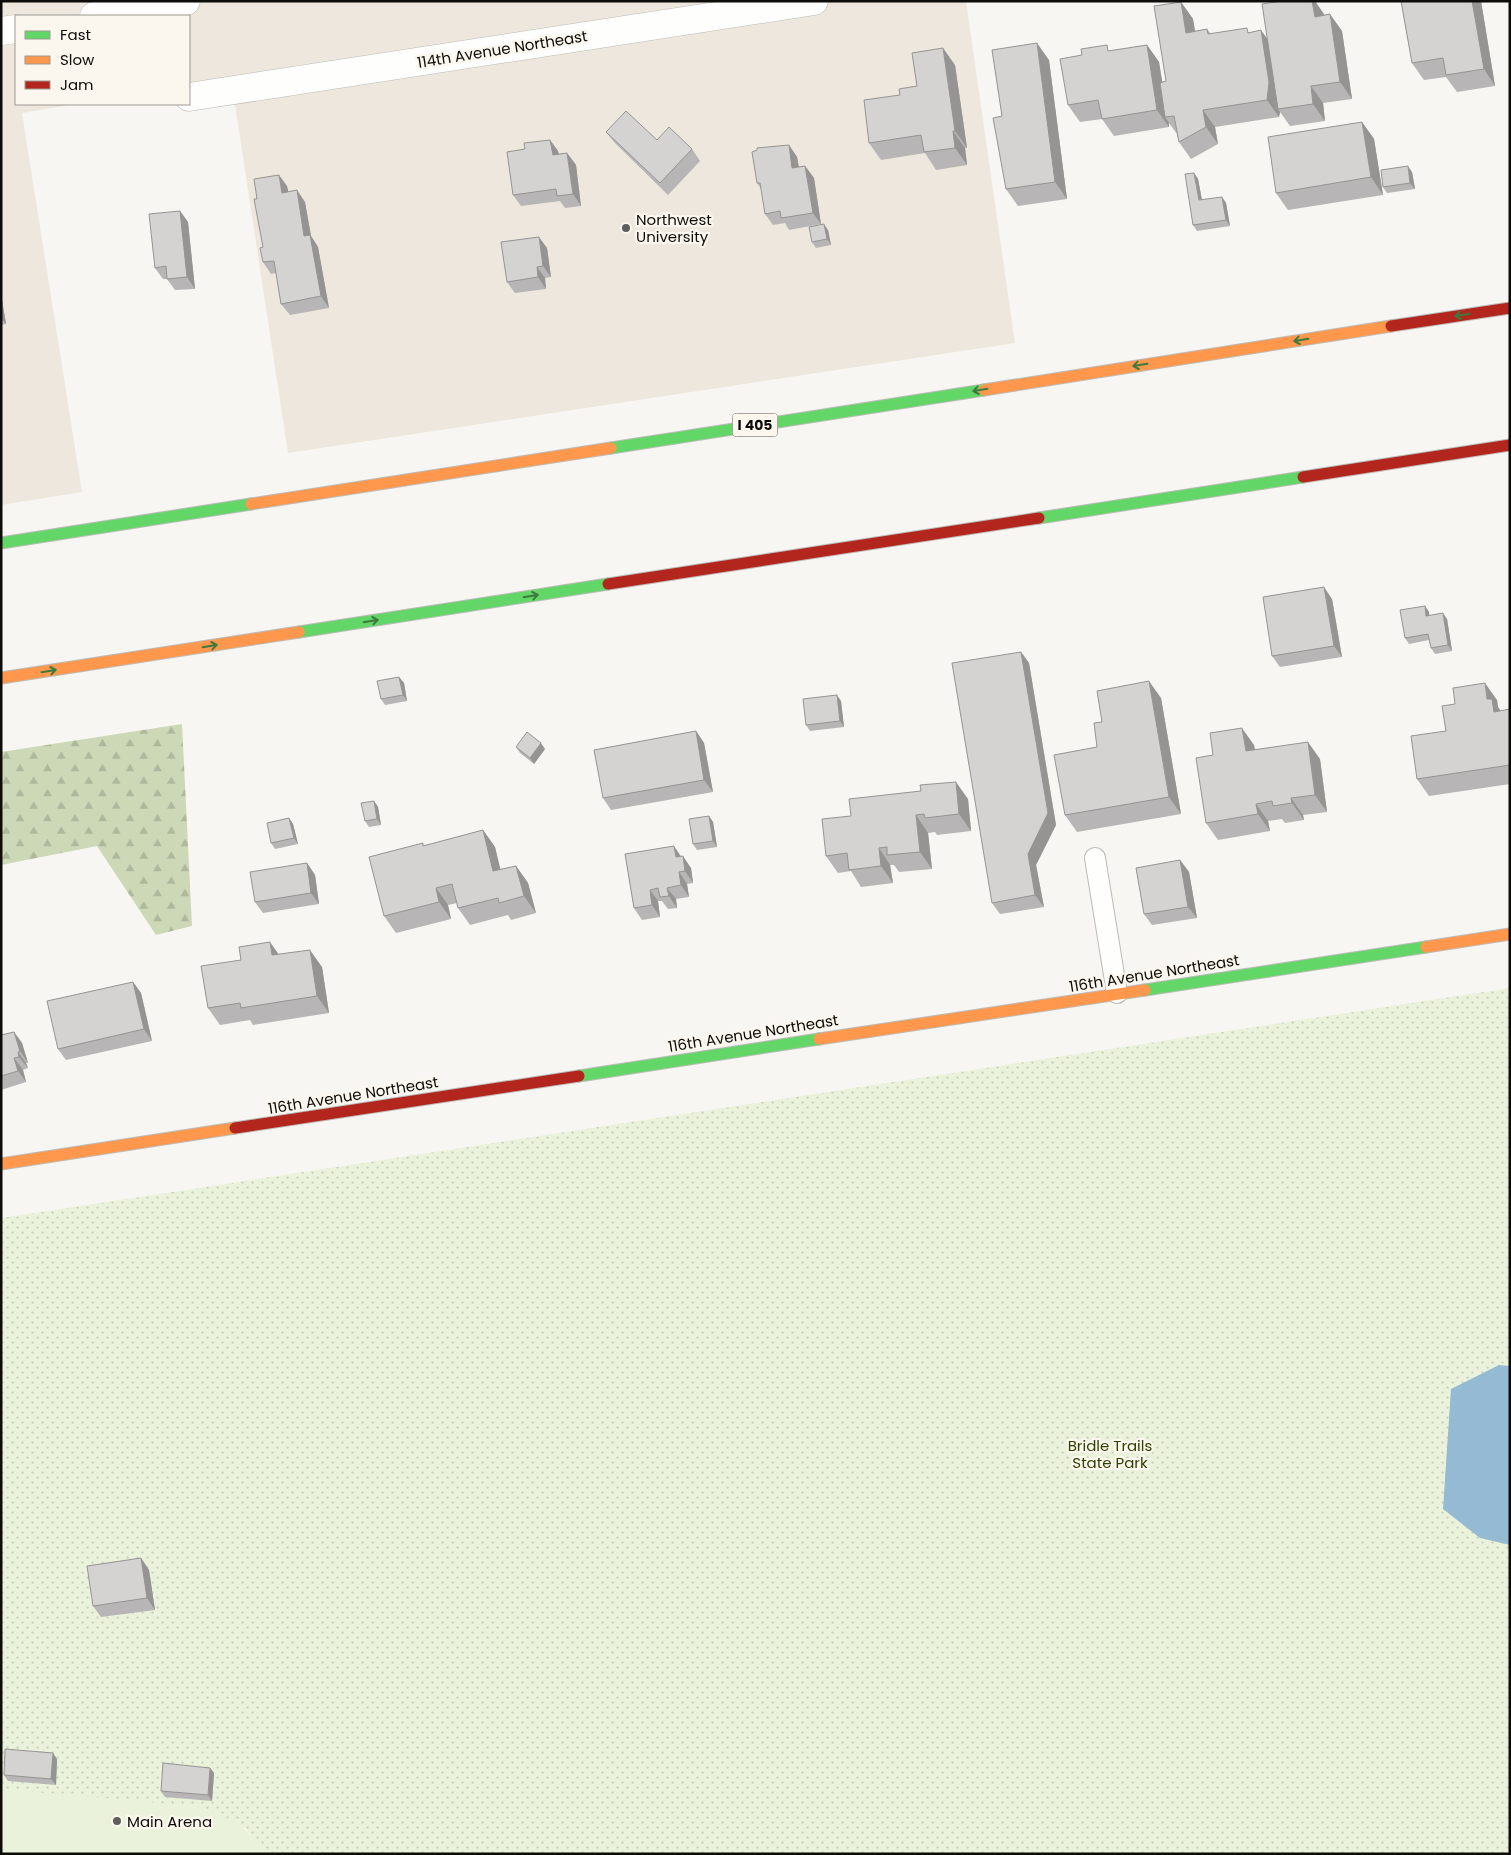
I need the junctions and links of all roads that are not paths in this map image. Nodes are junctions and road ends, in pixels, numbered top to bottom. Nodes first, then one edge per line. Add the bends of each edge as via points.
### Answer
1 (186, 1) edge
2 (814, 1) edge
3 (100, 15) edge
4 (15, 29) edge
5 (1, 32) edge
6 (190, 97) edge
7 (1510, 308) edge
8 (1510, 445) edge
9 (1, 543) edge
10 (1, 678) edge
11 (1095, 858) dead end
12 (1510, 934) edge
13 (1117, 994) junction
14 (1, 1164) edge

1 - 3 street
2 - 6 street, 114th Avenue Northeast
4 - 5 street
7 -> 9 main road, I 405
10 -> 8 main road
11 - 13 lane
12 - 13 main road, 116th Avenue Northeast
13 - 14 main road, 116th Avenue Northeast

